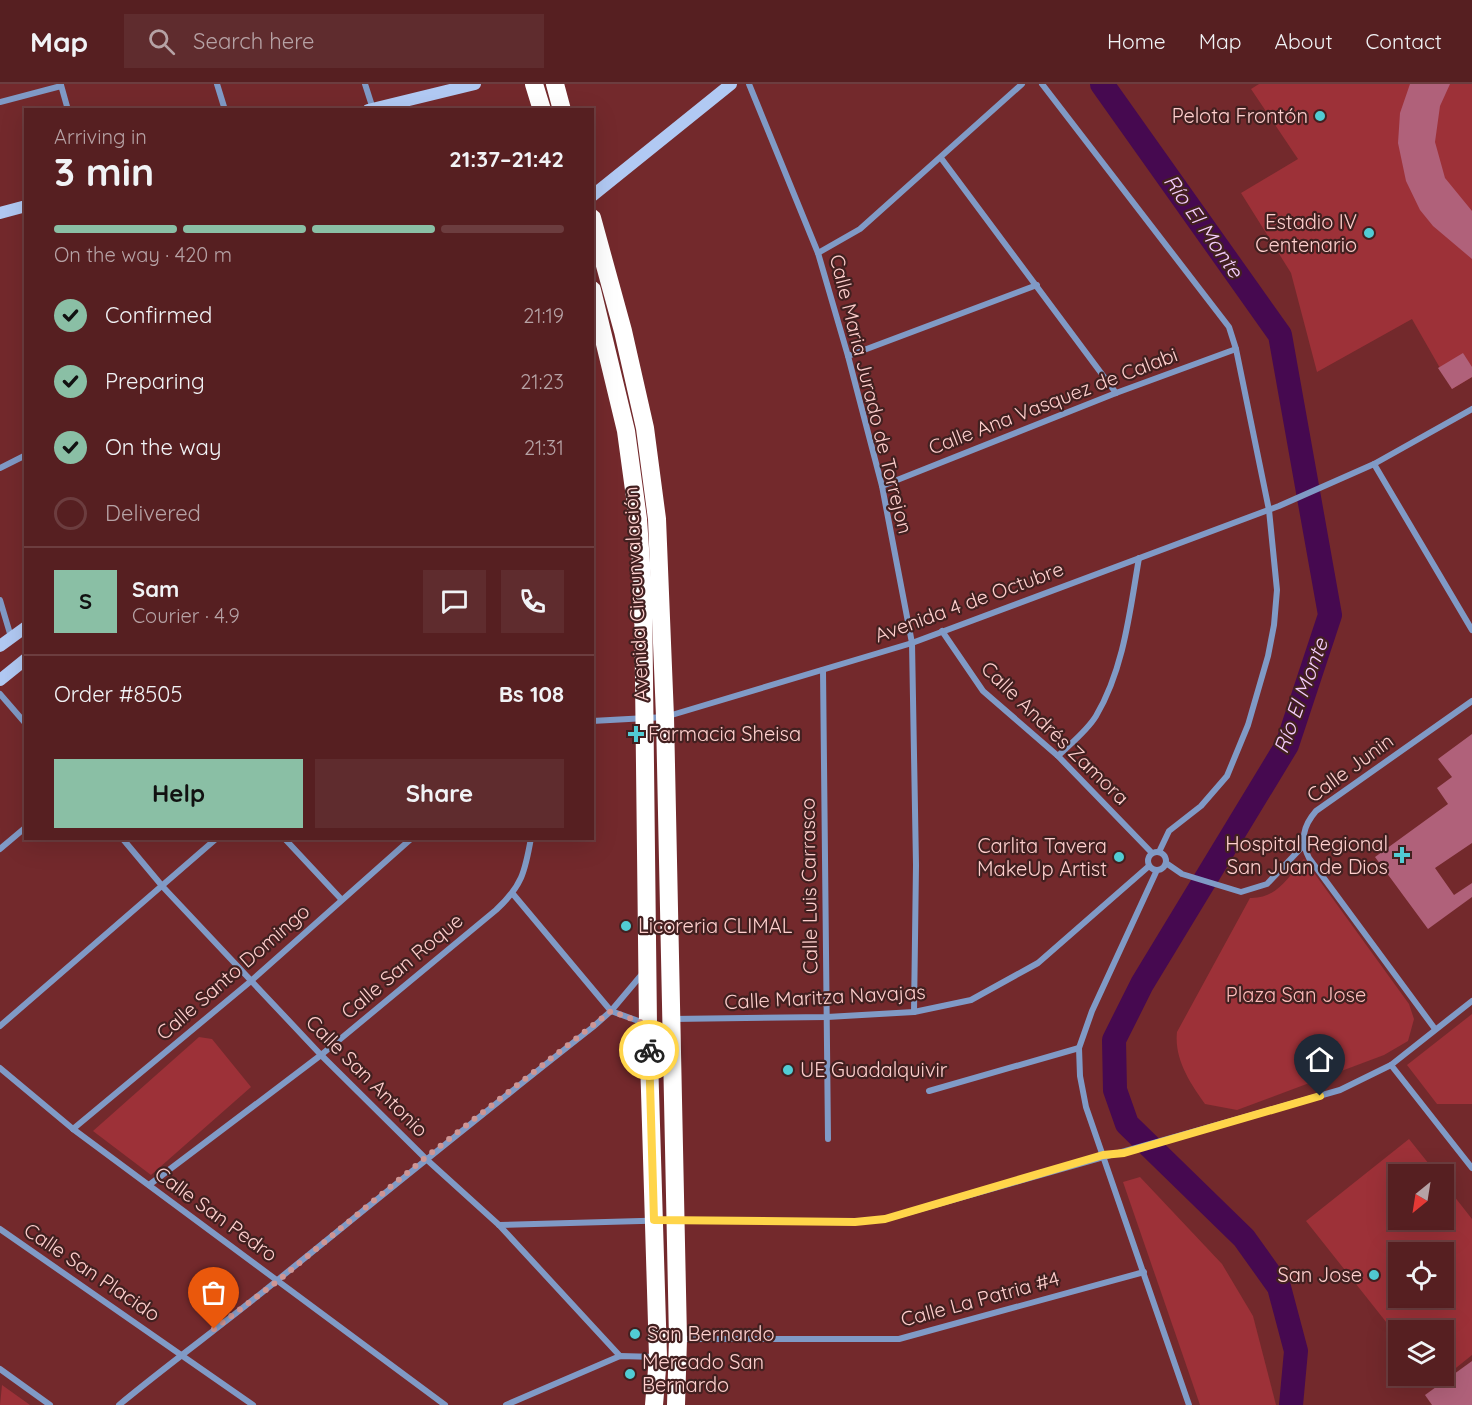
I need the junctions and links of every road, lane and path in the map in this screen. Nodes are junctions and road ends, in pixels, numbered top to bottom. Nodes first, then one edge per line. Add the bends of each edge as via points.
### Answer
1 (217, 84) edge
2 (365, 84) edge
3 (475, 84) edge
4 (534, 84) edge
5 (555, 84) edge
6 (731, 84) edge
7 (749, 84) edge
8 (1022, 84) edge
9 (1042, 84) edge
10 (61, 85) edge
11 (0, 102) edge
12 (67, 108) edge
13 (224, 108) edge
14 (371, 108) edge
15 (375, 108) edge
16 (541, 108) edge
17 (561, 108) edge
18 (941, 158) junction
19 (594, 194) edge
20 (24, 207) edge
21 (0, 213) edge
22 (594, 225) edge
23 (818, 253) junction
24 (1037, 285) junction
25 (594, 298) edge
26 (1236, 349) junction
27 (848, 356) junction
28 (1116, 393) junction
29 (1472, 409) edge
30 (24, 455) edge
31 (1374, 464) junction
32 (0, 468) edge
33 (882, 486) junction
34 (1269, 510) junction
35 (1139, 558) junction
36 (0, 600) edge
37 (24, 628) edge
38 (1472, 630) edge
39 (942, 631) junction
40 (11, 638) junction
41 (912, 643) junction
42 (0, 646) edge
43 (24, 661) edge
44 (823, 670) junction
45 (0, 680) edge
46 (0, 694) edge
47 (1472, 701) edge
48 (665, 717) junction
49 (645, 719) junction
50 (594, 721) edge
51 (24, 722) edge
52 (1058, 756) junction
53 (24, 829) edge
54 (124, 840) edge
55 (215, 840) edge
56 (286, 840) edge
57 (410, 840) edge
58 (531, 840) edge
59 (1303, 846) junction
60 (0, 849) edge
61 (1156, 853) junction
62 (1166, 863) junction
63 (1149, 866) junction
64 (1157, 870) junction
65 (163, 887) junction
66 (513, 894) junction
67 (341, 899) junction
68 (647, 968) junction
69 (251, 981) junction
70 (1472, 1001) edge
71 (611, 1011) junction
72 (914, 1012) junction
73 (827, 1017) junction
74 (671, 1019) junction
75 (648, 1025) junction
76 (0, 1026) edge
77 (1435, 1029) junction
78 (1079, 1048) junction
79 (321, 1055) junction
80 (1391, 1065) junction
81 (0, 1068) edge
82 (929, 1091) dead end
83 (73, 1129) junction
84 (828, 1139) dead end
85 (1103, 1155) junction
86 (425, 1158) junction
87 (1472, 1168) edge
88 (149, 1185) junction
89 (654, 1220) junction
90 (676, 1220) junction
91 (499, 1225) junction
92 (0, 1230) edge
93 (1144, 1272) junction
94 (279, 1280) junction
95 (678, 1339) junction
96 (181, 1353) junction
97 (620, 1356) junction
98 (658, 1357) junction
99 (0, 1369) edge
100 (50, 1405) edge
101 (119, 1405) edge
102 (253, 1405) edge
103 (445, 1405) edge
104 (506, 1405) edge
105 (654, 1405) edge
106 (676, 1405) edge
107 (1189, 1405) edge

1 - 13 street
2 - 14 street
3 - 15 street
4 - 16 highway
5 - 17 highway
6 - 19 street
7 - 23 street, Calle Maria Jurado de Torrejon
8 - 18 street
9 - 26 street via 1229,327
10 - 11 street
10 - 12 street
18 - 23 street via 860,229
18 - 24 street
20 - 21 street
22 - 48 highway, Avenida Circunvalación via 645,428 657,519
23 - 27 street, Calle Maria Jurado de Torrejon
24 - 27 street
24 - 28 street
25 - 49 highway, Avenida Circunvalación via 626,431 638,519
26 - 28 street, Calle Ana Vasquez de Calabi
26 - 34 street
27 - 33 street, Calle Maria Jurado de Torrejon
28 - 33 street, Calle Ana Vasquez de Calabi
29 - 31 street, Avenida 4 de Octubre
30 - 32 street
31 - 34 street, Avenida 4 de Octubre
31 - 38 street
33 - 41 street, Calle Maria Jurado de Torrejon
34 - 35 street, Avenida 4 de Octubre
34 - 61 street via 1277,590 1274,625 1248,725 1227,776 1201,806 1169,831
35 - 39 street, Avenida 4 de Octubre
35 - 52 street via 1124,640 1102,705 1095,718
36 - 40 street
37 - 40 street
39 - 41 street, Avenida 4 de Octubre
39 - 52 street, Calle Andrés Zamora via 982,691
40 - 42 street
41 - 44 street, Avenida 4 de Octubre
41 - 72 street, Calle Maria Jurado de Torrejon
43 - 45 street
44 - 48 street, Avenida 4 de Octubre
44 - 73 street, Calle Luis Carrasco
46 - 51 street
47 - 59 street, Calle Junin via 1316,811 1304,830
48 - 49 street
48 - 74 highway, Avenida Circunvalación
49 - 50 street
49 - 68 highway, Avenida Circunvalación
52 - 61 street, Calle Andrés Zamora
53 - 60 street
54 - 65 street, Calle San Antonio
55 - 65 street
56 - 67 street
57 - 67 street, Calle Santo Domingo
58 - 66 street, Calle San Roque via 525,873
59 - 62 street via 1267,884 1241,892 1182,874
59 - 77 street
61 - 62 street via 1165,857
61 - 63 street via 1147,861
62 - 64 street
63 - 64 street
63 - 72 street, Calle Maritza Navajas via 1038,963 971,1000
64 - 78 street
65 - 69 street, Calle San Antonio
65 - 76 street
66 - 71 street
66 - 79 street, Calle San Roque
67 - 69 street, Calle Santo Domingo
68 - 71 street
68 - 75 highway, Avenida Circunvalación
69 - 79 street, Calle San Antonio
69 - 83 street, Calle Santo Domingo
70 - 77 street
71 - 75 street
71 - 86 street
72 - 73 street, Calle Maritza Navajas
73 - 74 street, Calle Maritza Navajas
73 - 84 street, Calle Luis Carrasco
74 - 90 highway, Avenida Circunvalación
75 - 89 highway, Avenida Circunvalación
77 - 80 street
78 - 82 street
78 - 85 street via 1086,1107
79 - 86 street, Calle San Antonio
79 - 88 street, Calle San Roque
80 - 85 street via 1340,1090 1124,1153
80 - 87 street
81 - 83 street, Calle San Pedro
83 - 88 street, Calle San Pedro
85 - 90 street via 885,1219
85 - 93 street
86 - 91 street, Calle San Antonio
86 - 94 street
88 - 94 street, Calle San Pedro
89 - 90 street
89 - 91 street
89 - 98 highway, Avenida Circunvalación
90 - 95 highway, Avenida Circunvalación
91 - 97 street, Calle San Antonio
92 - 96 street, Calle San Placido
93 - 95 street, Calle La Patria #4 via 899,1339
93 - 107 street
94 - 96 street
94 - 103 street, Calle San Pedro
95 - 106 highway, Avenida Circunvalación
96 - 101 street
96 - 102 street, Calle San Placido
97 - 98 street
97 - 104 street
98 - 105 highway, Avenida Circunvalación
99 - 100 street

